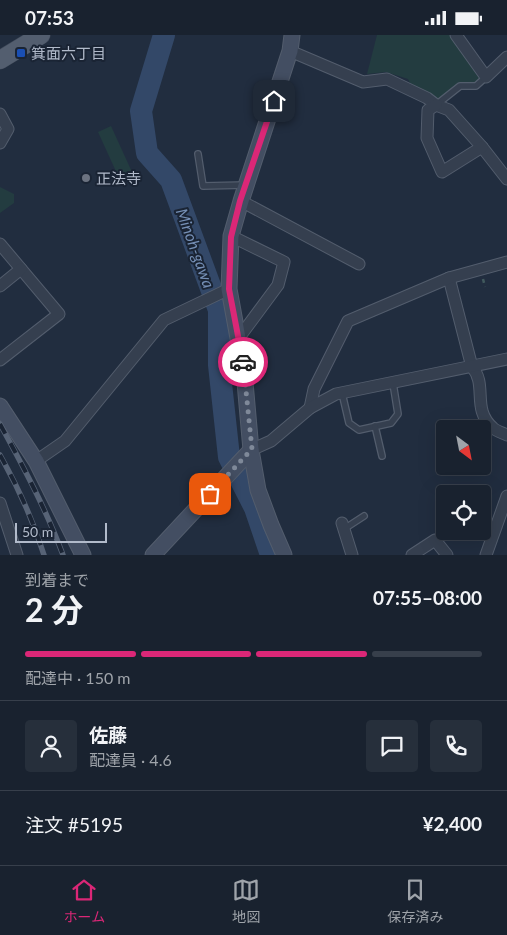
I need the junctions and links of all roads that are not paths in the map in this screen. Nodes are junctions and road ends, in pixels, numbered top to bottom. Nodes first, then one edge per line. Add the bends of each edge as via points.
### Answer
1 (41, 35) edge
2 (292, 35) edge
3 (456, 35) edge
4 (290, 51) junction
5 (2, 57) edge
6 (507, 57) edge
7 (486, 77) junction
8 (436, 105) junction
9 (0, 114) edge
10 (0, 143) edge
11 (482, 147) junction
12 (198, 154) dead end
13 (507, 179) edge
14 (246, 185) junction
15 (240, 201) junction
16 (231, 237) junction
17 (0, 244) edge
18 (507, 262) edge
19 (359, 264) dead end
20 (21, 269) junction
21 (449, 277) junction
22 (0, 286) edge
23 (229, 289) junction
24 (238, 339) junction
25 (507, 359) edge
26 (0, 360) edge
27 (472, 367) junction
28 (393, 383) junction
29 (342, 393) junction
30 (0, 406) edge
31 (310, 408) junction
32 (375, 426) junction
33 (507, 435) edge
34 (248, 454) junction
35 (382, 456) dead end
36 (36, 461) junction
37 (507, 496) edge
38 (0, 503) edge
39 (364, 516) dead end
40 (343, 526) joint
41 (17, 555) edge
42 (83, 555) edge
43 (153, 555) edge
44 (284, 555) edge
45 (352, 555) edge
46 (412, 555) edge
47 (447, 555) edge
48 (486, 555) edge

1 - 5 main road
2 - 4 street
3 - 7 street
4 - 8 street via 363,81 387,79 427,97
4 - 14 street
6 - 7 street
7 - 8 lane via 476,87 460,86
8 - 11 street via 449,110
8 - 11 street via 428,110 427,138 442,172
9 - 10 street via 8,129
11 - 13 street
12 - 14 lane via 203,186
14 - 15 street
15 - 16 street
15 - 19 street
16 - 23 street
16 - 24 street via 284,263 278,285
17 - 20 street
18 - 21 street
20 - 22 street
20 - 26 street via 58,314
21 - 27 street
21 - 31 street via 348,321 314,389
23 - 24 street
23 - 36 street via 164,320 64,441
24 - 34 street via 244,371
25 - 27 street
27 - 28 street
27 - 33 street via 478,374 481,412 493,429
28 - 29 street
28 - 32 lane via 398,413 391,423
29 - 31 street
29 - 32 lane via 349,423 359,430
30 - 36 street
31 - 34 street via 271,441
32 - 35 lane
34 - 43 street
34 - 44 street via 270,525
36 - 42 street
37 - 48 street
38 - 41 street
39 - 40 lane
40 - 45 street
46 - 47 street via 435,540

